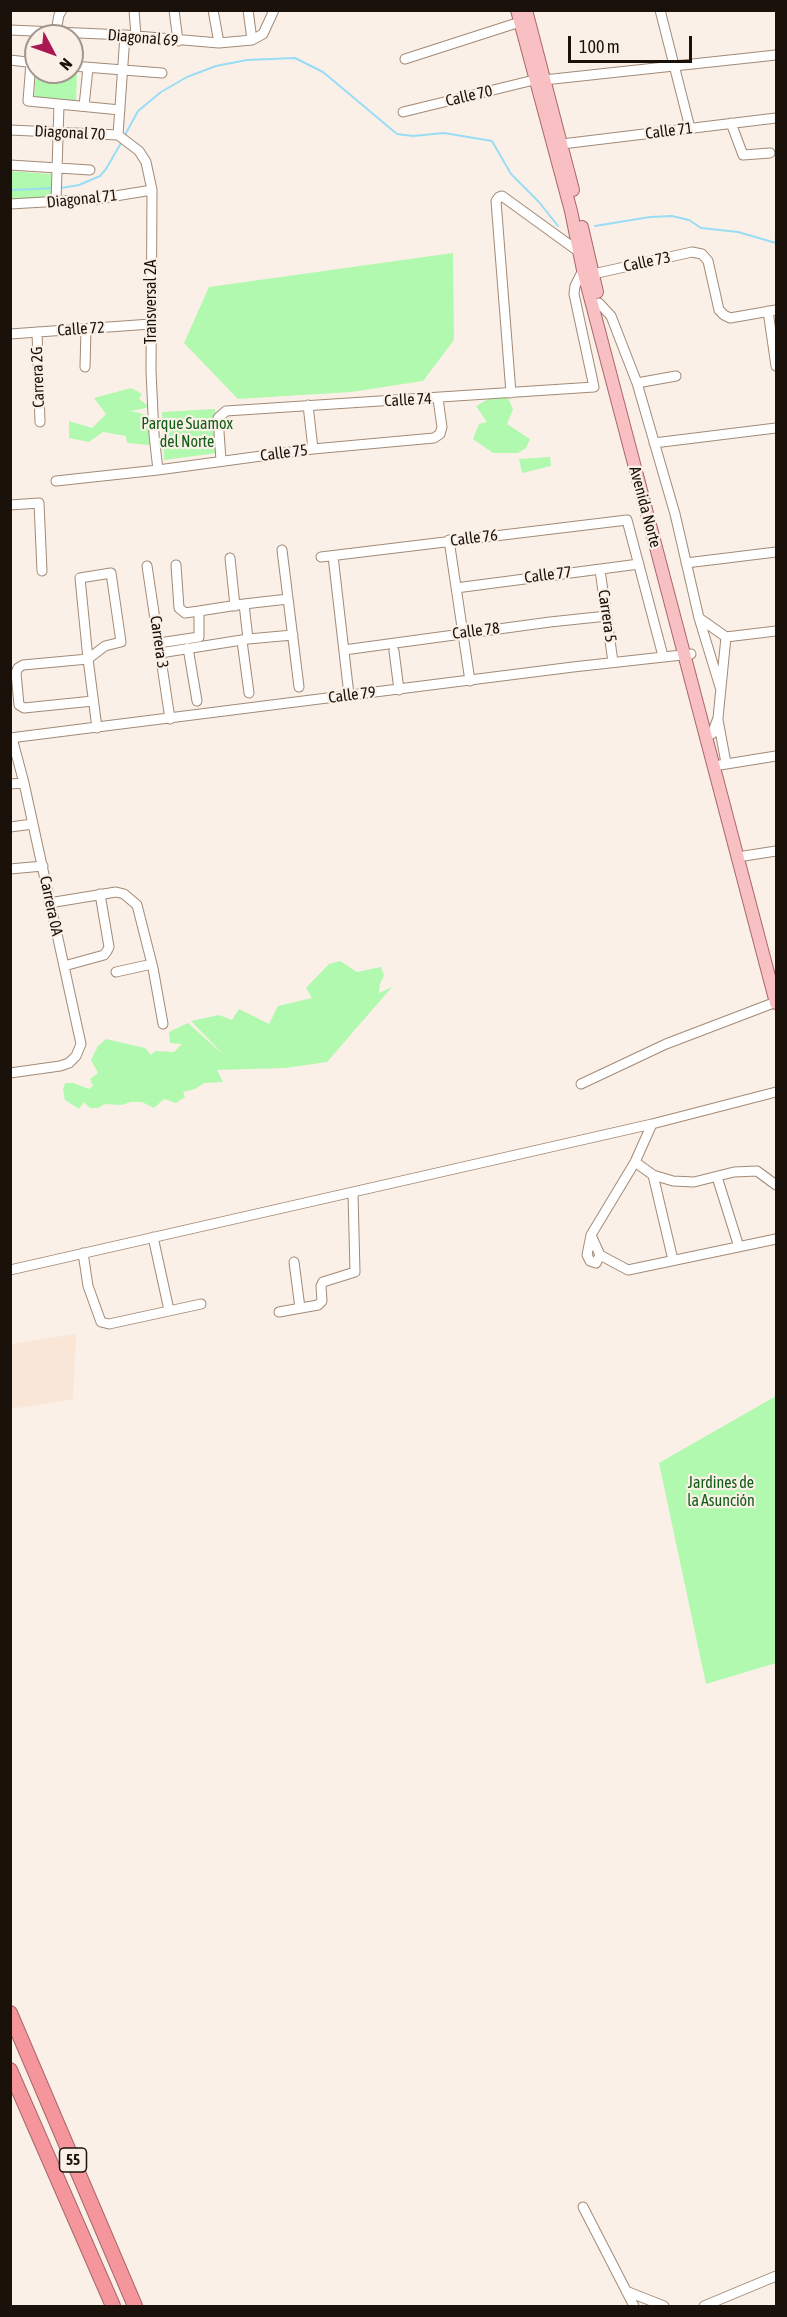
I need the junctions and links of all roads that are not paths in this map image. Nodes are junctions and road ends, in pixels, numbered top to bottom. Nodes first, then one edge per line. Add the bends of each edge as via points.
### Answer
1 (134, 10) edge
2 (174, 10) edge
3 (213, 10) edge
4 (248, 10) edge
5 (274, 10) edge
6 (660, 10) edge
7 (521, 14) edge
8 (84, 33) edge
9 (125, 35) junction
10 (136, 36) junction
11 (252, 40) junction
12 (178, 41) junction
13 (219, 43) junction
14 (777, 55) edge
15 (405, 59) dead end
16 (675, 67) junction
17 (84, 68) edge
18 (88, 68) junction
19 (123, 71) junction
20 (162, 73) dead end
21 (539, 80) junction
22 (30, 84) edge
23 (59, 105) junction
24 (84, 105) junction
25 (120, 110) junction
26 (403, 112) dead end
27 (777, 118) edge
28 (731, 123) junction
29 (690, 128) junction
30 (10, 130) edge
31 (58, 133) junction
32 (118, 135) junction
33 (128, 142) joint
34 (562, 144) junction
35 (770, 153) dead end
36 (10, 165) edge
37 (90, 170) dead end
38 (57, 173) junction
39 (152, 190) junction
40 (56, 198) junction
41 (10, 204) edge
42 (578, 251) junction
43 (588, 272) junction
44 (599, 303) junction
45 (772, 311) edge
46 (151, 324) junction
47 (86, 329) junction
48 (37, 332) junction
49 (10, 334) edge
50 (776, 366) edge
51 (85, 367) dead end
52 (676, 376) dead end
53 (638, 382) junction
54 (511, 393) junction
55 (438, 399) junction
56 (308, 405) junction
57 (40, 422) dead end
58 (777, 428) edge
59 (654, 443) junction
60 (313, 449) junction
61 (221, 460) junction
62 (158, 470) junction
63 (56, 481) dead end
64 (10, 505) edge
65 (449, 540) junction
66 (282, 550) dead end
67 (777, 552) edge
68 (333, 556) junction
69 (321, 557) dead end
70 (230, 558) dead end
71 (686, 563) junction
72 (639, 564) junction
73 (176, 565) dead end
74 (147, 566) dead end
75 (600, 570) junction
76 (42, 572) dead end
77 (456, 588) junction
78 (288, 599) junction
79 (239, 605) junction
80 (199, 610) junction
81 (608, 616) junction
82 (699, 618) junction
83 (777, 631) edge
84 (463, 633) junction
85 (292, 635) junction
86 (726, 637) junction
87 (245, 640) junction
88 (159, 648) junction
89 (188, 648) junction
90 (344, 650) junction
91 (394, 651) dead end
92 (688, 654) junction
93 (663, 656) junction
94 (88, 659) junction
95 (614, 662) junction
96 (470, 681) junction
97 (300, 687) dead end
98 (720, 687) junction
99 (399, 690) junction
100 (249, 693) dead end
101 (350, 695) junction
102 (93, 701) junction
103 (197, 701) dead end
104 (718, 718) junction
105 (170, 719) junction
106 (97, 728) junction
107 (712, 734) junction
108 (11, 738) edge
109 (777, 756) edge
110 (723, 764) junction
111 (24, 783) junction
112 (10, 784) edge
113 (33, 824) junction
114 (10, 827) edge
115 (777, 852) edge
116 (744, 856) junction
117 (43, 866) junction
118 (10, 869) edge
119 (100, 894) junction
120 (49, 903) junction
121 (152, 964) junction
122 (64, 966) junction
123 (116, 972) dead end
124 (777, 975) edge
125 (776, 1003) edge
126 (163, 1024) dead end
127 (10, 1073) edge
128 (581, 1084) dead end
129 (777, 1092) edge
130 (651, 1124) junction
131 (635, 1162) junction
132 (653, 1175) junction
133 (717, 1177) junction
134 (777, 1185) edge
135 (353, 1193) junction
136 (153, 1237) junction
137 (777, 1239) edge
138 (738, 1247) junction
139 (82, 1253) junction
140 (673, 1260) junction
141 (294, 1262) dead end
142 (10, 1270) edge
143 (201, 1304) dead end
144 (300, 1308) junction
145 (169, 1310) junction
146 (279, 1312) dead end
147 (10, 2013) edge
148 (10, 2070) edge
149 (583, 2207) dead end
150 (777, 2276) edge
151 (626, 2291) junction
152 (113, 2307) edge
153 (135, 2307) edge
154 (634, 2307) edge
155 (664, 2307) edge
156 (704, 2307) edge

1 - 10 street
2 - 12 street
3 - 13 street
4 - 11 street
5 - 11 street via 263,34
6 - 16 street
7 - 15 street
7 - 21 main road, Avenida Norte
8 - 9 street, Diagonal 69
9 - 10 street, Diagonal 69
9 - 19 street
10 - 12 street, Diagonal 69
11 - 13 street, Diagonal 69
12 - 13 street, Diagonal 69
14 - 16 street, Calle 70
16 - 21 street, Calle 70
16 - 29 street
17 - 18 street
18 - 19 street
18 - 24 street
19 - 20 street
19 - 25 street
21 - 26 street, Calle 70
21 - 34 main road, Avenida Norte
21 - 42 main road, Avenida Norte
22 - 23 street via 28,101
23 - 24 street
23 - 31 street
24 - 25 street
25 - 32 street
27 - 28 street, Calle 71
28 - 29 street, Calle 71
28 - 35 street via 743,155
29 - 34 street, Calle 71
30 - 31 street, Diagonal 70
31 - 32 street, Diagonal 70
31 - 38 street
32 - 33 street, Diagonal 70
33 - 39 street, Transversal 2A via 146,162
34 - 43 main road, Avenida Norte
36 - 38 street
37 - 38 street
38 - 40 street
39 - 40 street, Diagonal 71 via 97,199
39 - 46 street, Transversal 2A
40 - 41 street, Diagonal 71
42 - 43 main road, Avenida Norte
42 - 54 street via 502,196 496,201
43 - 44 main road, Avenida Norte
43 - 45 street, Calle 73 via 692,252 702,254 708,261 719,310 724,315 730,318
43 - 54 street, Calle 74 via 575,286 574,294 594,387
43 - 92 main road, Avenida Norte
44 - 53 street via 611,316
44 - 92 main road, Avenida Norte
45 - 50 street
46 - 47 street, Calle 72
46 - 62 street, Transversal 2A via 152,409
47 - 48 street, Calle 72
47 - 51 street
48 - 49 street, Calle 72
48 - 57 street, Carrera 2G
52 - 53 street
53 - 59 street
54 - 55 street, Calle 74
55 - 56 street, Calle 74
55 - 60 street, Calle 75 via 442,428 434,438
56 - 60 street
56 - 61 street, Calle 74 via 226,411 218,418
58 - 59 street
59 - 71 street
60 - 61 street, Calle 75
61 - 62 street, Calle 75
62 - 63 street, Calle 75
64 - 76 street via 39,503
65 - 68 street, Calle 76
65 - 72 street, Calle 76 via 627,520
65 - 77 street
66 - 78 street
67 - 71 street
68 - 69 street, Calle 76
68 - 90 street
70 - 79 street
71 - 82 street
72 - 75 street, Calle 77
72 - 93 street
73 - 80 street via 179,608 185,613
74 - 88 street, Carrera 3
75 - 77 street, Calle 77
75 - 81 street, Carrera 5
77 - 84 street
78 - 79 street
78 - 85 street
79 - 80 street
79 - 87 street
80 - 88 street via 199,637
81 - 84 street, Calle 78
81 - 95 street, Carrera 5
82 - 86 street
82 - 98 street
83 - 86 street
84 - 90 street, Calle 78
84 - 96 street
85 - 87 street
85 - 97 street
86 - 98 street
87 - 89 street
87 - 100 street
88 - 89 street
88 - 105 street, Carrera 3
89 - 103 street
90 - 101 street
91 - 99 street
92 - 93 street, Calle 79
92 - 107 main road, Avenida Norte
92 - 125 main road, Avenida Norte
93 - 95 street, Calle 79
94 - 94 street via 105,646 121,642 111,573 80,578
94 - 102 street
94 - 102 street via 18,668 19,705 24,708
95 - 96 street, Calle 79
96 - 99 street, Calle 79
98 - 104 street
99 - 101 street, Calle 79
101 - 105 street, Calle 79
102 - 106 street
104 - 107 street
104 - 110 street
105 - 106 street, Calle 79
106 - 108 street, Calle 79
107 - 110 main road, Avenida Norte
108 - 111 street, Carrera 0A
109 - 110 street
110 - 116 main road, Avenida Norte
111 - 112 street
111 - 113 street, Carrera 0A
113 - 114 street
113 - 117 street, Carrera 0A
115 - 116 street
116 - 124 main road, Avenida Norte
117 - 118 street
117 - 120 street, Carrera 0A
119 - 120 street
119 - 121 street via 124,894 137,905
119 - 122 street via 109,947 104,954
120 - 122 street, Carrera 0A
121 - 123 street
121 - 126 street
122 - 127 street, Carrera 0A via 81,1044 76,1056 60,1066
125 - 128 street via 666,1044
129 - 130 street
130 - 131 street
130 - 135 street
131 - 132 street
131 - 140 street via 591,1235 600,1255 628,1270
132 - 133 street via 694,1182
132 - 140 street
133 - 134 street via 757,1171
133 - 138 street
135 - 136 street
135 - 144 street via 355,1272 325,1281 320,1305
136 - 139 street
136 - 145 street
137 - 138 street
138 - 140 street
139 - 142 street
139 - 145 street via 101,1322 109,1324
141 - 144 street
143 - 145 street
144 - 146 street
147 - 153 highway, 55
148 - 152 highway, 55
149 - 151 street
150 - 156 street
151 - 154 street
151 - 155 street

